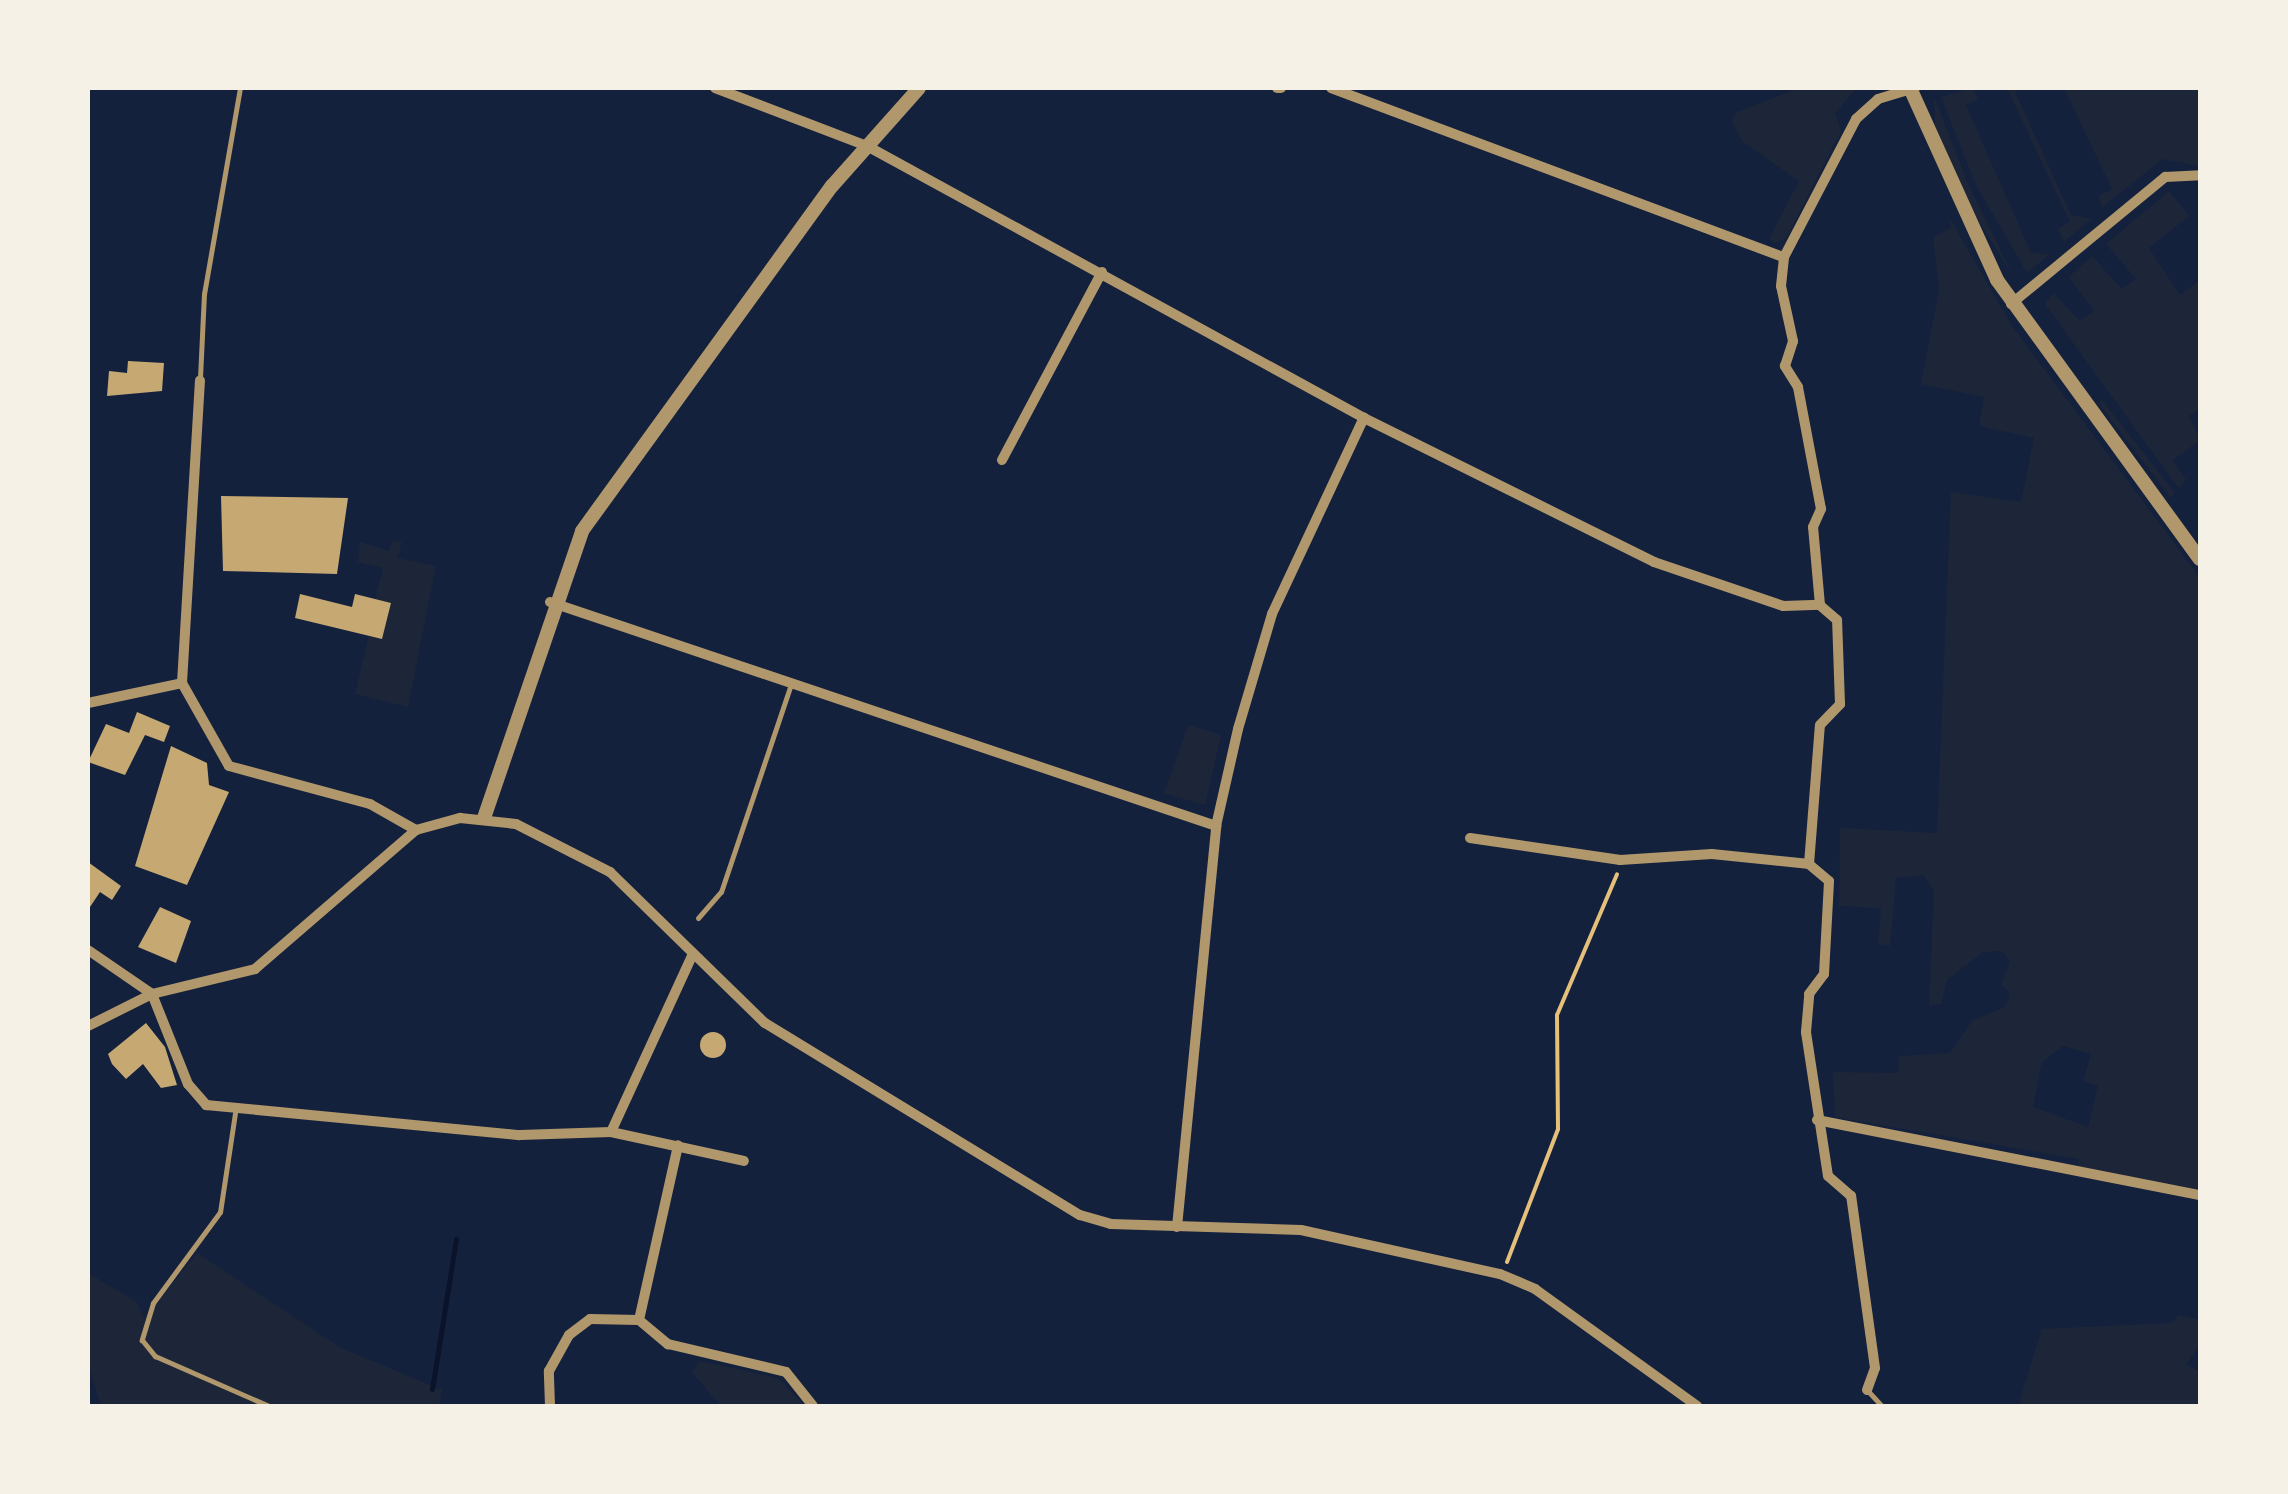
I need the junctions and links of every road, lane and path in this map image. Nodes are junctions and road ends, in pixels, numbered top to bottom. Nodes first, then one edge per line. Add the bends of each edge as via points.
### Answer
1 (240, 88) edge
2 (715, 88) edge
3 (919, 88) edge
4 (1331, 88) edge
5 (1912, 88) edge
6 (868, 146) junction
7 (2200, 176) edge
8 (1784, 257) junction
9 (1102, 272) junction
10 (2012, 304) junction
11 (200, 381) joint
12 (1364, 418) junction
13 (1002, 460) dead end
14 (2200, 558) edge
15 (550, 602) junction
16 (1820, 605) junction
17 (182, 683) junction
18 (791, 684) junction
19 (88, 703) edge
20 (484, 818) junction
21 (1216, 826) junction
22 (416, 830) junction
23 (1470, 838) dead end
24 (1620, 860) junction
25 (1809, 864) junction
26 (698, 918) dead end
27 (88, 950) edge
28 (694, 954) junction
29 (152, 994) junction
30 (88, 1026) edge
31 (235, 1114) junction
32 (1817, 1120) junction
33 (611, 1132) junction
34 (678, 1145) junction
35 (744, 1160) dead end
36 (2200, 1195) edge
37 (1177, 1226) junction
38 (1500, 1274) junction
39 (638, 1320) junction
40 (1867, 1390) joint
41 (270, 1406) edge
42 (550, 1406) edge
43 (813, 1406) edge
44 (1697, 1406) edge
45 (1882, 1406) edge

1 - 11 lane via 204,294
2 - 6 street
3 - 6 street
4 - 8 street
5 - 8 street via 1856,120
5 - 10 street via 1961,215
6 - 9 street
6 - 15 street via 582,531
7 - 10 street via 2165,177
8 - 16 street via 1793,341 1785,366 1798,387 1820,509 1812,527
9 - 12 street
9 - 13 street
10 - 14 street
11 - 17 street
12 - 16 street via 1654,562 1783,606
12 - 21 street via 1272,614
15 - 18 street
15 - 20 street
16 - 25 street via 1837,620 1840,704 1820,724
17 - 19 street
17 - 22 street via 229,766 370,804
18 - 21 street
18 - 26 lane via 721,892
20 - 22 street
20 - 28 street via 586,854
21 - 37 street
22 - 29 street via 255,969
23 - 24 street
24 - 25 street via 1712,854
24 - 38 path via 1558,1015 1559,1101 1543,1177
25 - 32 street via 1829,881 1824,974 1809,994 1806,1032
27 - 29 street
28 - 33 street
28 - 37 street via 765,1024 1080,1216
29 - 30 street
29 - 31 street via 195,1096
31 - 33 street via 520,1135
31 - 41 lane via 220,1212 152,1303 142,1340 155,1356
32 - 36 street
32 - 40 street via 1828,1176 1851,1196 1875,1368
33 - 34 street
34 - 35 street
34 - 39 street
37 - 38 street via 1301,1230
38 - 44 street via 1535,1289
39 - 42 street via 590,1319 569,1336 549,1371
39 - 43 street via 668,1344 786,1372
40 - 45 lane

